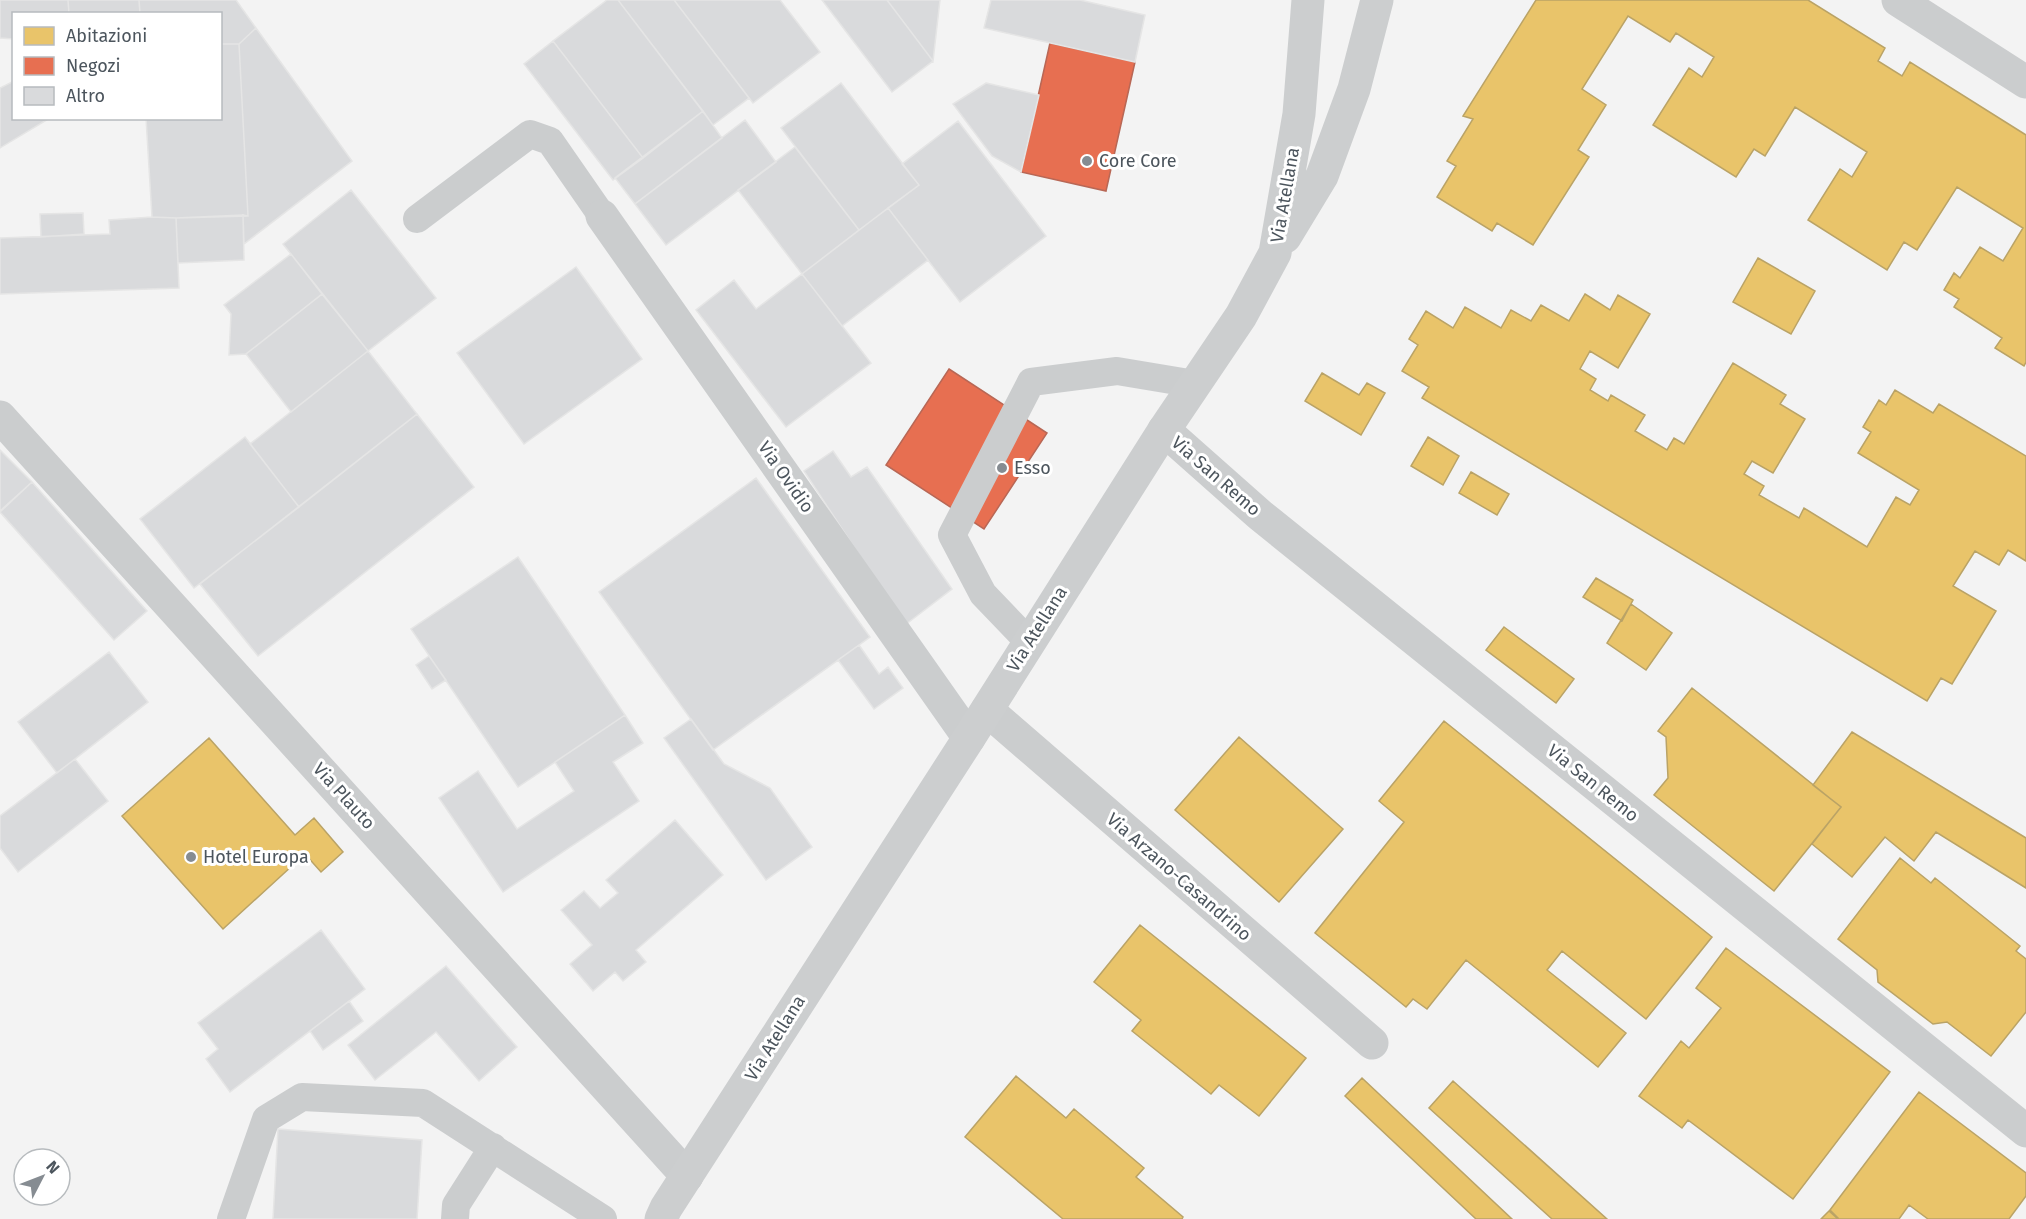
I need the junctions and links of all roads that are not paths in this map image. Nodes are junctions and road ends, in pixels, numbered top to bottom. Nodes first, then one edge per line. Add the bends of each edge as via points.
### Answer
1 (1308, 0) edge
2 (1377, 0) edge
3 (1898, 0) edge
4 (2026, 82) edge
5 (602, 216) joint
6 (417, 219) dead end
7 (1275, 253) junction
8 (1195, 384) junction
9 (0, 417) edge
10 (1164, 430) junction
11 (1029, 642) junction
12 (987, 710) junction
13 (969, 738) junction
14 (1372, 1043) dead end
15 (2026, 1131) edge
16 (493, 1147) junction
17 (687, 1176) junction
18 (669, 1215) edge
19 (231, 1219) edge
20 (455, 1219) edge
21 (603, 1219) edge

1 - 7 main road, Via Atellana via 1299,114
2 - 7 main road via 1354,89 1322,176
3 - 4 street
5 - 6 lane via 550,141 530,134
5 - 13 street, Via Ovidio
7 - 8 main road, Via Atellana via 1241,316
8 - 10 main road, Via Atellana
8 - 11 lane via 1117,371 1031,381 952,535 983,594
9 - 17 street, Via Plauto
10 - 11 main road, Via Atellana
10 - 15 street, Via San Remo via 1260,515
11 - 12 main road, Via Atellana
12 - 13 main road, Via Atellana
12 - 14 street, Via Arzano-Casandrino
13 - 17 main road, Via Atellana
16 - 19 lane via 423,1103 302,1097 266,1119
16 - 20 lane via 456,1205
16 - 21 lane
17 - 18 main road, Via Atellana

